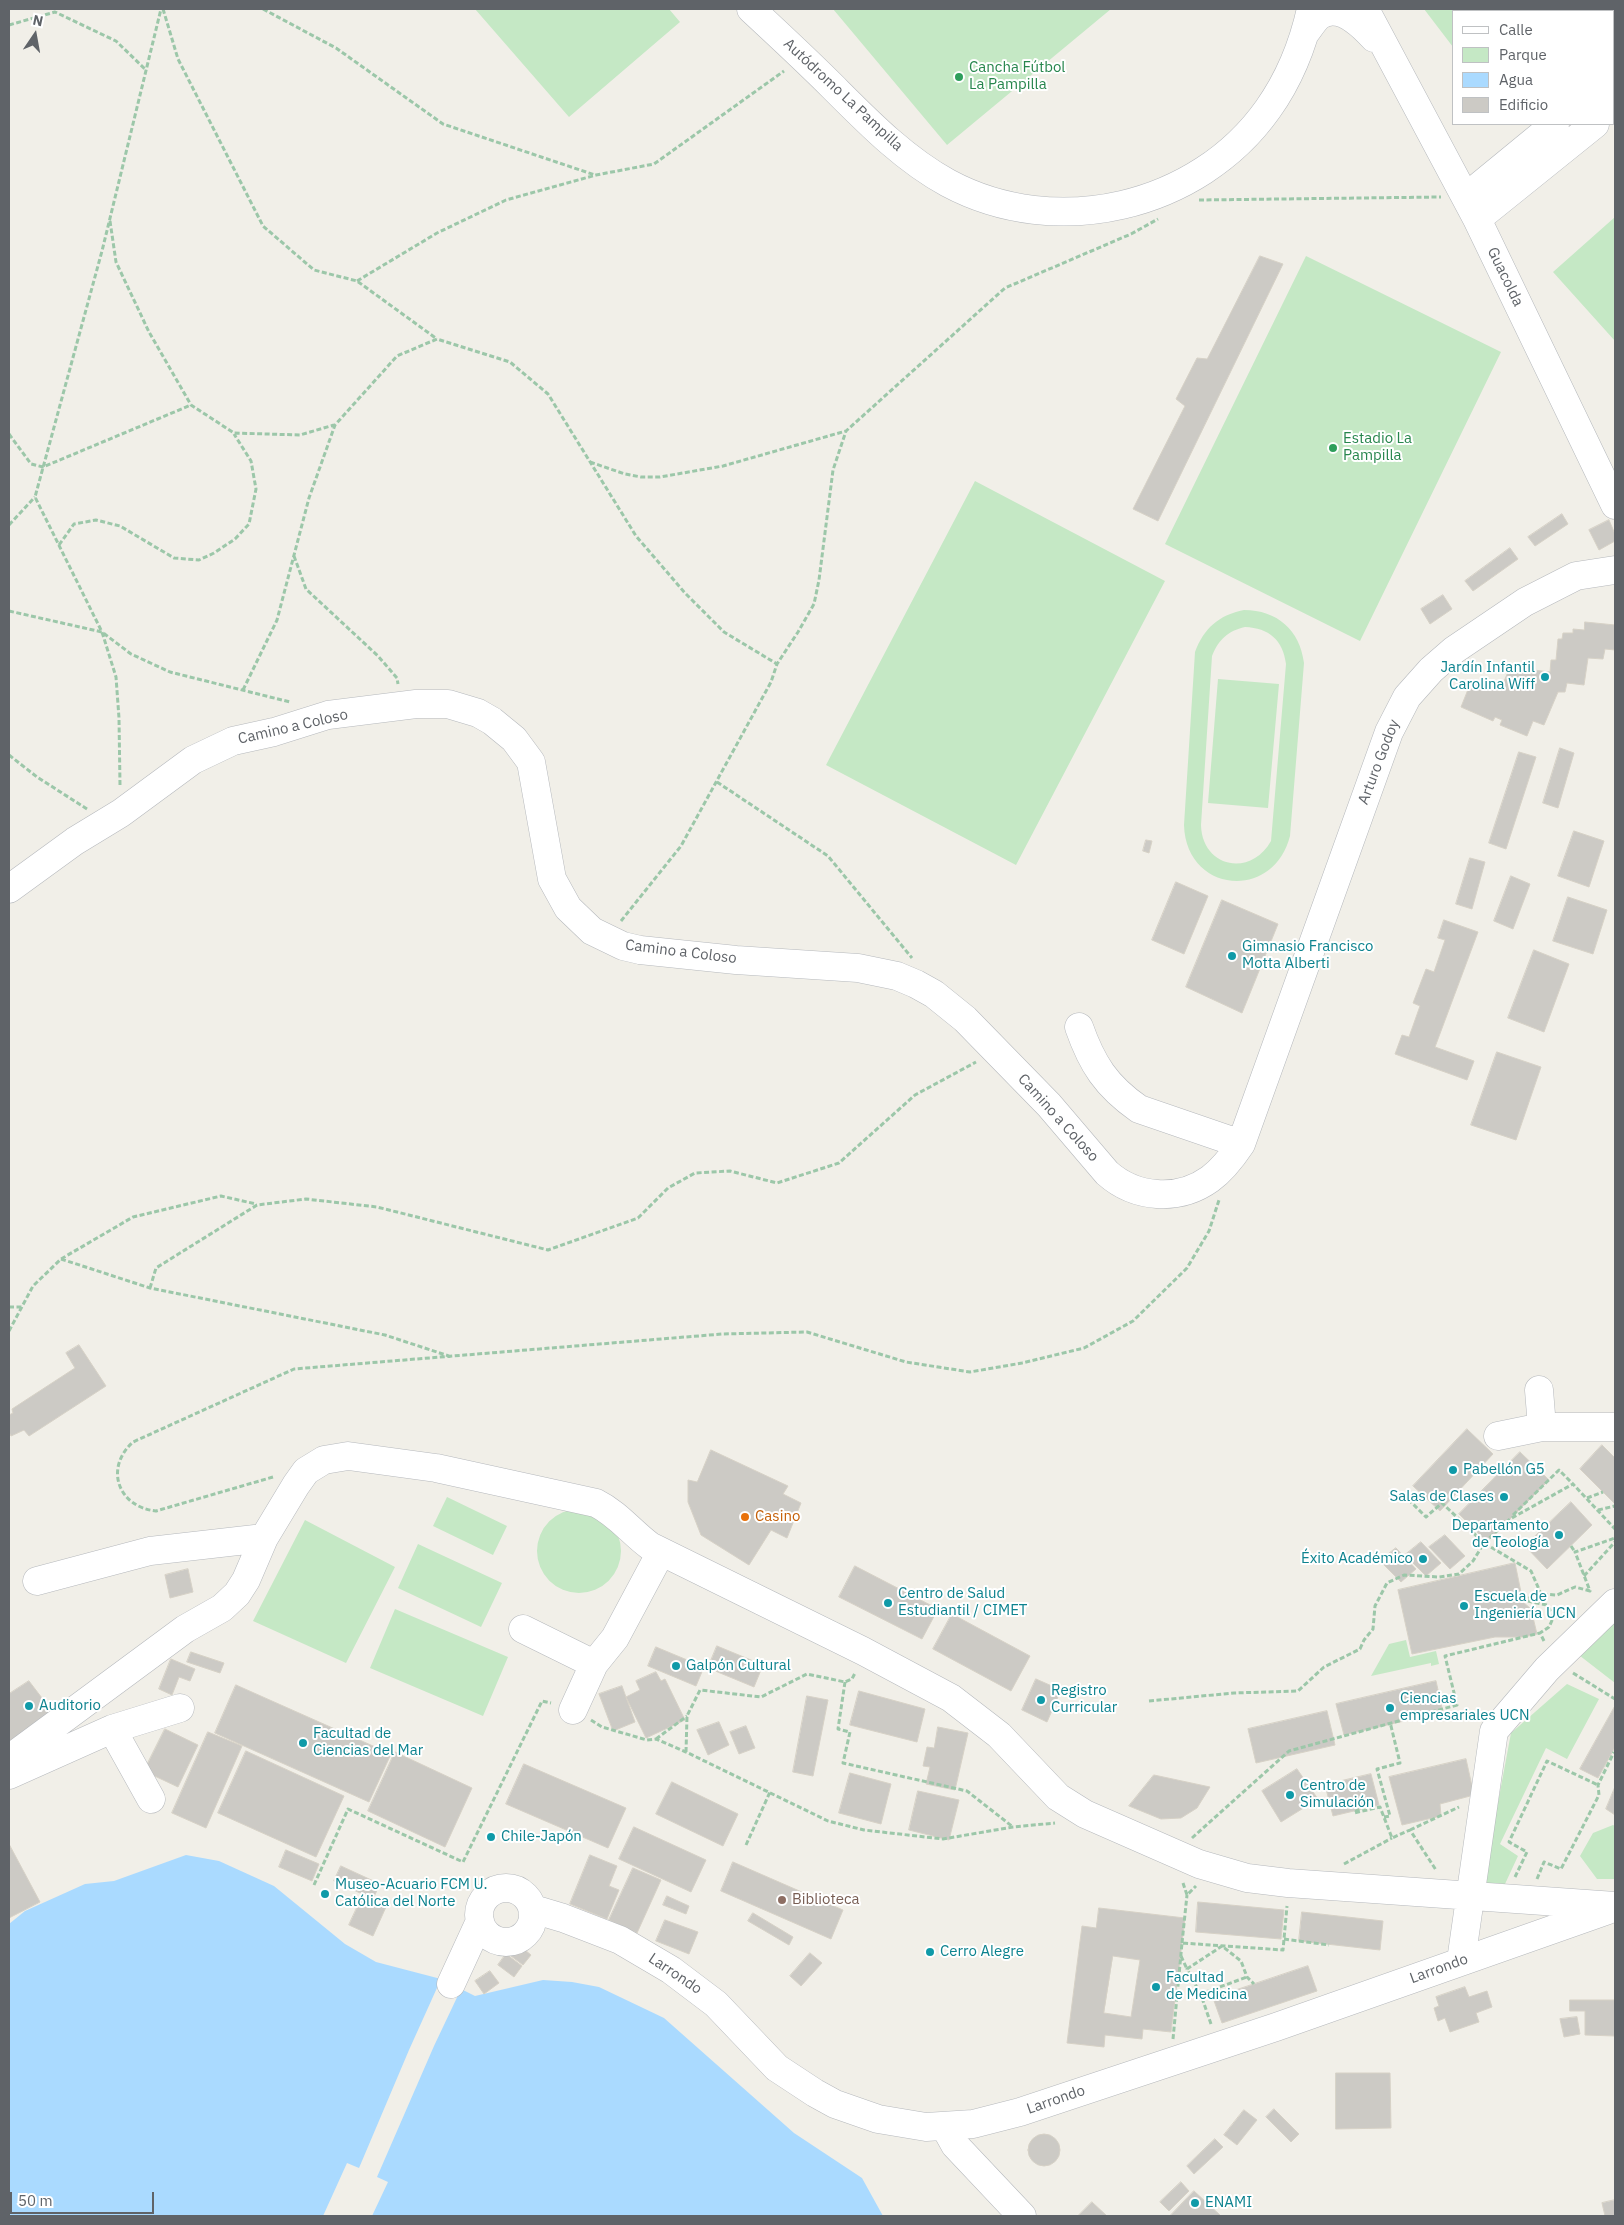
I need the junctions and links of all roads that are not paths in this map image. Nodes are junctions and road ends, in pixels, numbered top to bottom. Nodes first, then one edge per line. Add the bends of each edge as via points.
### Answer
1 (751, 9) edge
2 (1365, 9) edge
3 (1308, 20) edge
4 (1388, 52) junction
5 (1554, 125) edge
6 (1594, 125) edge
7 (1471, 208) junction
8 (1615, 505) edge
9 (1615, 570) edge
10 (9, 889) edge
11 (1079, 1026) dead end
12 (1268, 1064) joint
13 (1240, 1144) junction
14 (1538, 1390) dead end
15 (1542, 1427) junction
16 (1615, 1427) edge
17 (1498, 1436) dead end
18 (264, 1538) junction
19 (661, 1552) junction
20 (37, 1581) dead end
21 (1612, 1599) edge
22 (523, 1629) dead end
23 (594, 1664) junction
24 (180, 1708) dead end
25 (573, 1710) road end
26 (112, 1729) junction
27 (9, 1759) edge
28 (9, 1775) edge
29 (150, 1799) dead end
30 (1461, 1895) junction
31 (1615, 1907) edge
32 (533, 1910) junction
33 (480, 1921) junction
34 (1461, 1961) junction
35 (451, 1984) dead end
36 (945, 2126) junction
37 (1022, 2216) edge

1 - 3 street, Autódromo La Pampilla via 881,134 927,171 972,194 996,202 1021,208 1071,212 1122,206 1146,199 1214,164 1246,136 1268,109 1286,80
2 - 4 street, Guacolda
3 - 4 street, Guacolda via 1331,12 1346,14 1359,22
4 - 7 street, Guacolda
5 - 7 street
6 - 7 street
7 - 8 street, Guacolda
9 - 12 street, Arturo Godoy via 1576,576 1525,602 1454,650 1406,697 1389,732
10 - 13 street, Camino a Coloso via 193,760 233,741 328,715 432,703 463,708 492,721 514,739 530,762 552,879 579,920 606,939 640,950 868,970 916,984 950,1006 996,1050 1049,1105 1106,1172 1116,1181 1138,1191 1170,1194 1191,1188 1210,1179
11 - 13 street via 1094,1064 1126,1100 1139,1109
12 - 13 street, Camino a Coloso
14 - 15 street
15 - 16 street
15 - 17 street
18 - 19 street via 306,1471 324,1460 348,1456 436,1468 586,1499 616,1514 640,1539
18 - 20 street via 150,1551
18 - 27 street via 246,1580 222,1608 185,1629
19 - 23 street via 615,1638
19 - 30 street via 951,1698 978,1717 1045,1785 1071,1806 1171,1853 1227,1873 1288,1883
21 - 30 street via 1498,1724 1491,1741 1483,1803
22 - 23 street
23 - 25 street
24 - 26 street
26 - 28 street
26 - 29 street
30 - 31 street
30 - 34 street
31 - 34 street, Larrondo
32 - 33 street via 530,1928 515,1940 495,1940 483,1930
32 - 33 street via 525,1894 510,1888 498,1888 482,1901
32 - 36 street, Larrondo via 606,1934 671,1970 716,2004 777,2068 835,2104 902,2124
33 - 35 street
34 - 36 street, Larrondo via 1276,2027 997,2119
36 - 37 street via 955,2145

